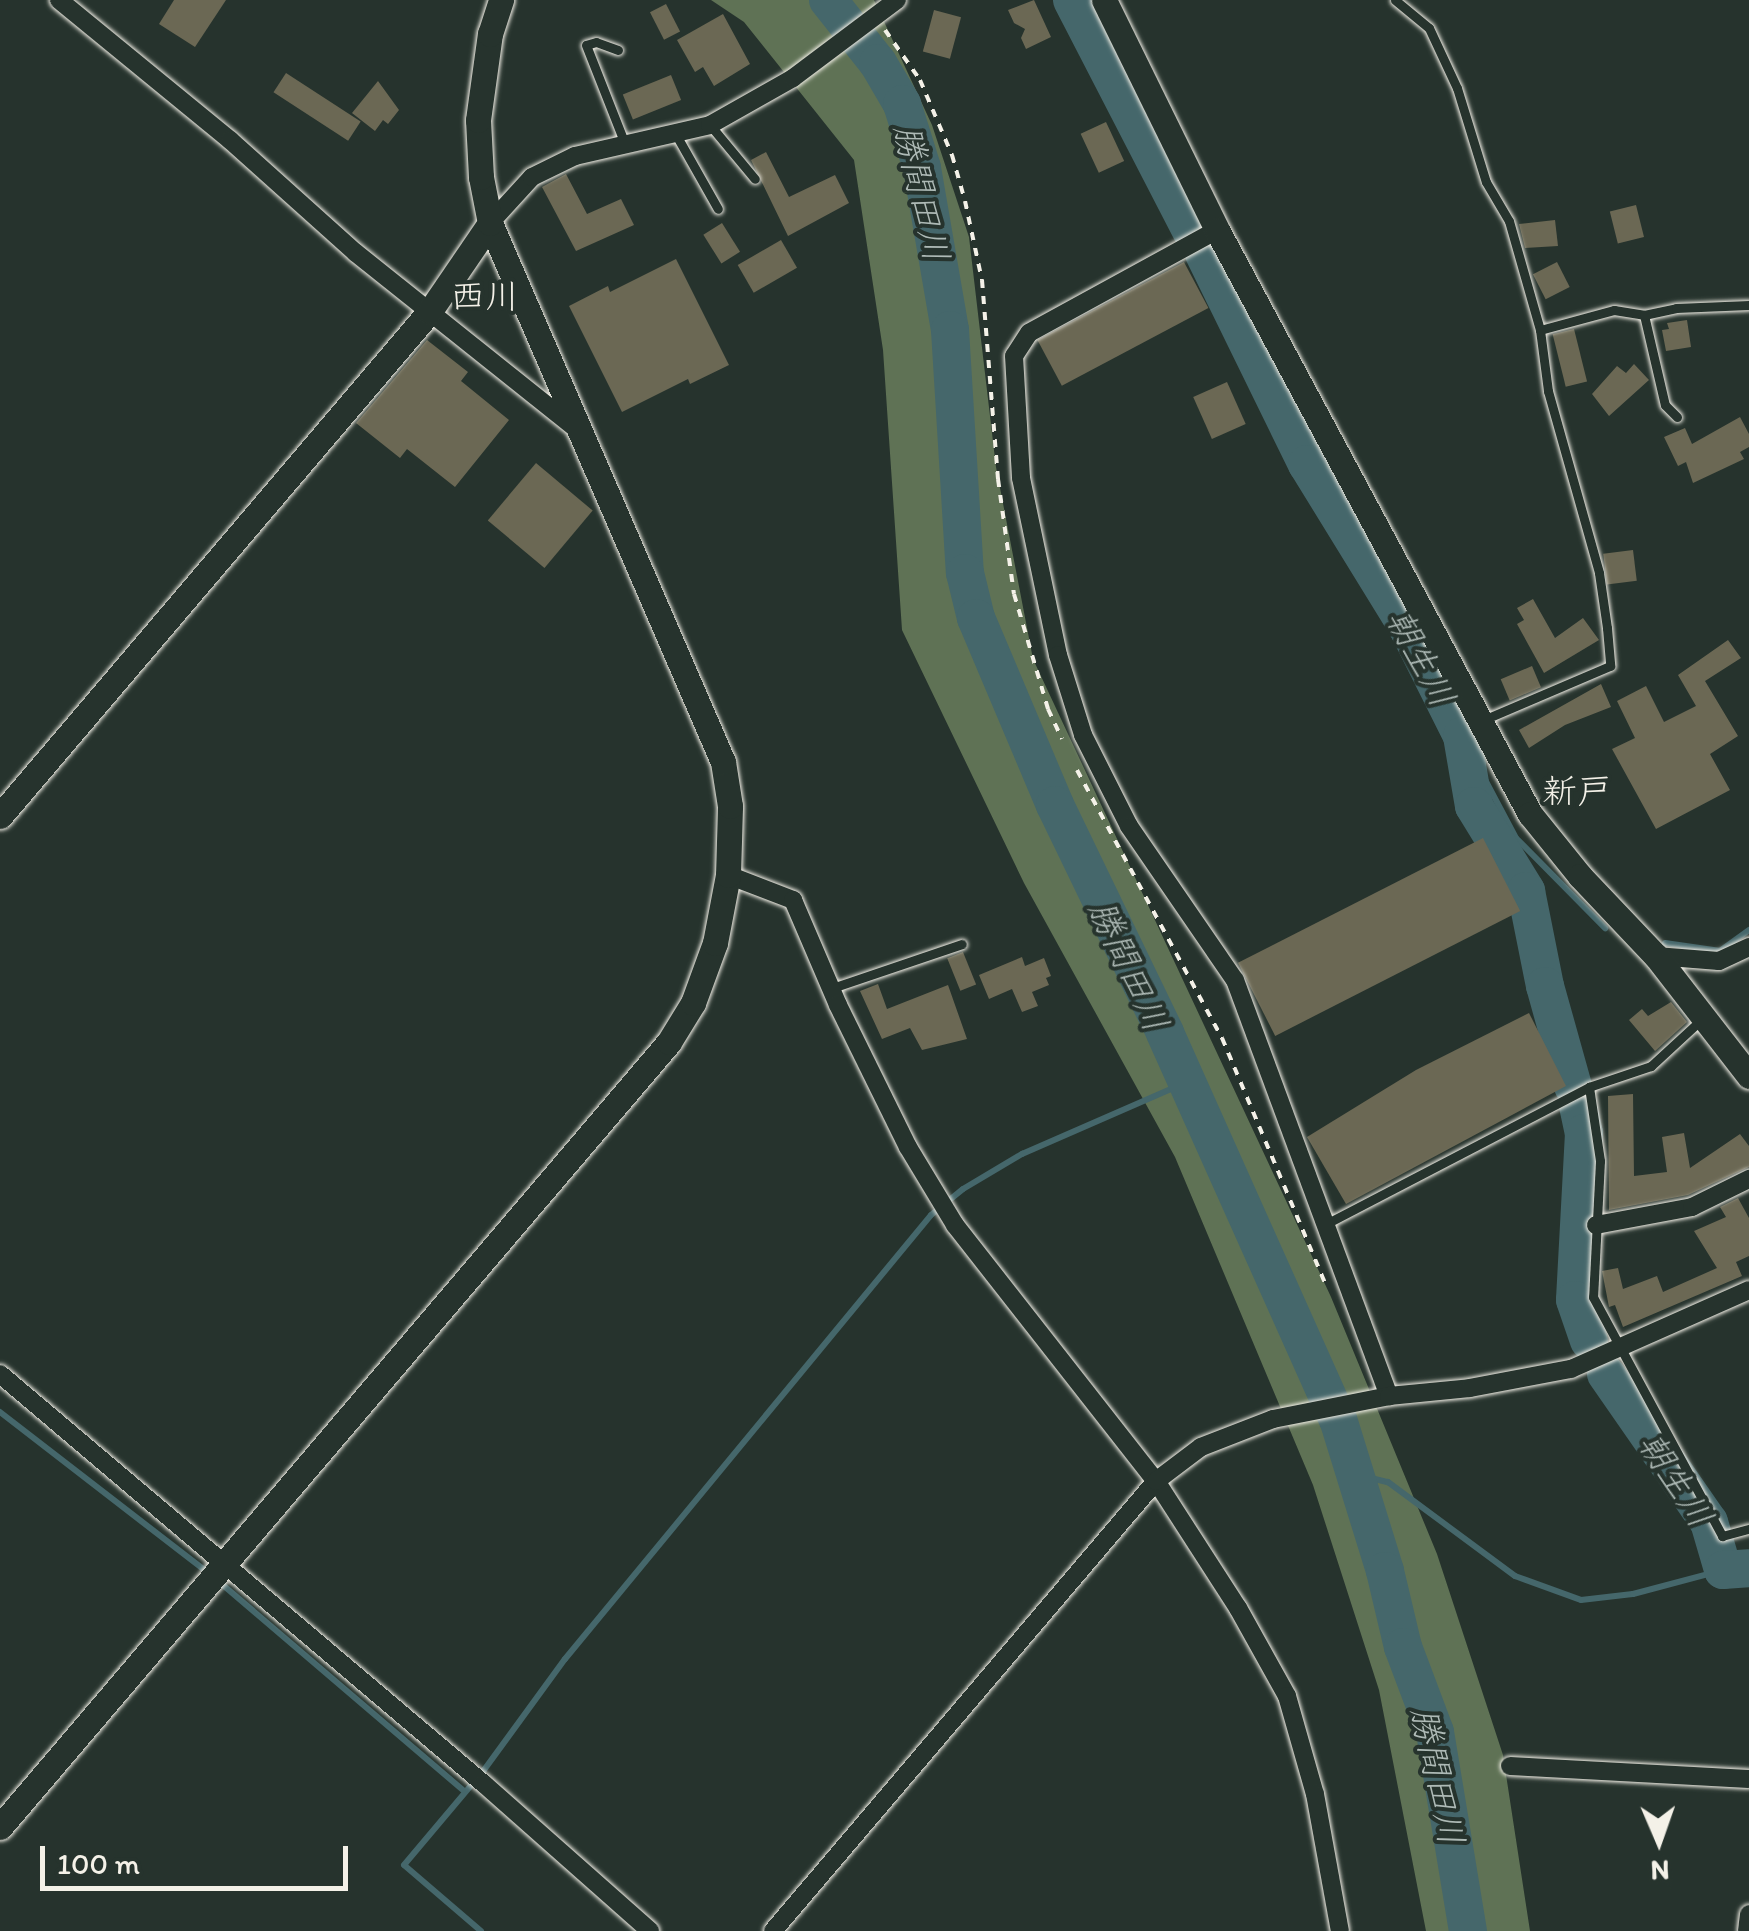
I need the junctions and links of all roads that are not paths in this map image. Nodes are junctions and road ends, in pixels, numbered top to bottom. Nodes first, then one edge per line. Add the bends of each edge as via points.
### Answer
1 (501, 0) edge
2 (1104, 0) edge
3 (1395, 0) edge
4 (73, 4) edge
5 (886, 9) edge
6 (618, 50) dead end
7 (710, 125) junction
8 (674, 133) junction
9 (626, 144) junction
10 (754, 179) dead end
11 (718, 209) dead end
12 (490, 223) junction
13 (1217, 230) junction
14 (1749, 305) edge
15 (430, 311) junction
16 (1644, 315) junction
17 (1540, 330) junction
18 (1677, 418) dead end
19 (578, 430) junction
20 (1480, 722) junction
21 (0, 816) edge
22 (728, 875) junction
23 (962, 944) dead end
24 (1749, 947) edge
25 (1656, 956) junction
26 (831, 989) junction
27 (1706, 1016) junction
28 (1749, 1076) edge
29 (1589, 1086) junction
30 (1749, 1179) edge
31 (1325, 1224) junction
32 (1596, 1225) junction
33 (1749, 1290) edge
34 (1617, 1349) junction
35 (0, 1374) edge
36 (1389, 1396) junction
37 (1156, 1480) junction
38 (1749, 1529) edge
39 (217, 1574) junction
40 (1510, 1766) dead end
41 (1749, 1779) edge
42 (0, 1827) edge
43 (1749, 1914) edge
44 (650, 1931) edge
45 (773, 1931) edge
46 (1340, 1931) edge
47 (1748, 1931) edge

1 - 12 street via 478,120
2 - 13 street
3 - 17 lane via 1429,28 1458,88 1486,182 1509,221
4 - 15 street
5 - 7 street via 793,78
6 - 9 lane via 586,45
7 - 8 street
7 - 10 lane
8 - 9 street
8 - 11 lane
9 - 12 street via 574,156 532,177
12 - 15 street
12 - 19 street
13 - 20 street
13 - 31 street via 1029,333 1014,356 1021,478 1058,655 1083,735 1128,826 1235,980
14 - 16 lane
15 - 19 street
15 - 21 street
16 - 17 lane via 1614,310
16 - 18 lane via 1665,405
17 - 20 lane via 1548,391 1599,573 1610,666
19 - 22 street via 723,762 730,806
20 - 25 street via 1530,814
22 - 26 street via 793,900
22 - 39 street via 715,943 693,1003 669,1042
23 - 26 lane
24 - 25 street via 1719,962
25 - 27 street
26 - 37 street via 908,1147 955,1226
27 - 28 street
27 - 29 lane via 1651,1066
29 - 31 lane
29 - 32 lane via 1600,1160
30 - 32 street via 1692,1207
31 - 36 street
32 - 34 lane via 1593,1297
33 - 34 street
34 - 36 street via 1571,1369
34 - 38 lane via 1722,1536
35 - 39 street
36 - 37 street via 1274,1419 1201,1446
37 - 45 street
37 - 46 street via 1288,1696 1315,1794
39 - 42 street
39 - 44 street
40 - 41 street
43 - 47 street

